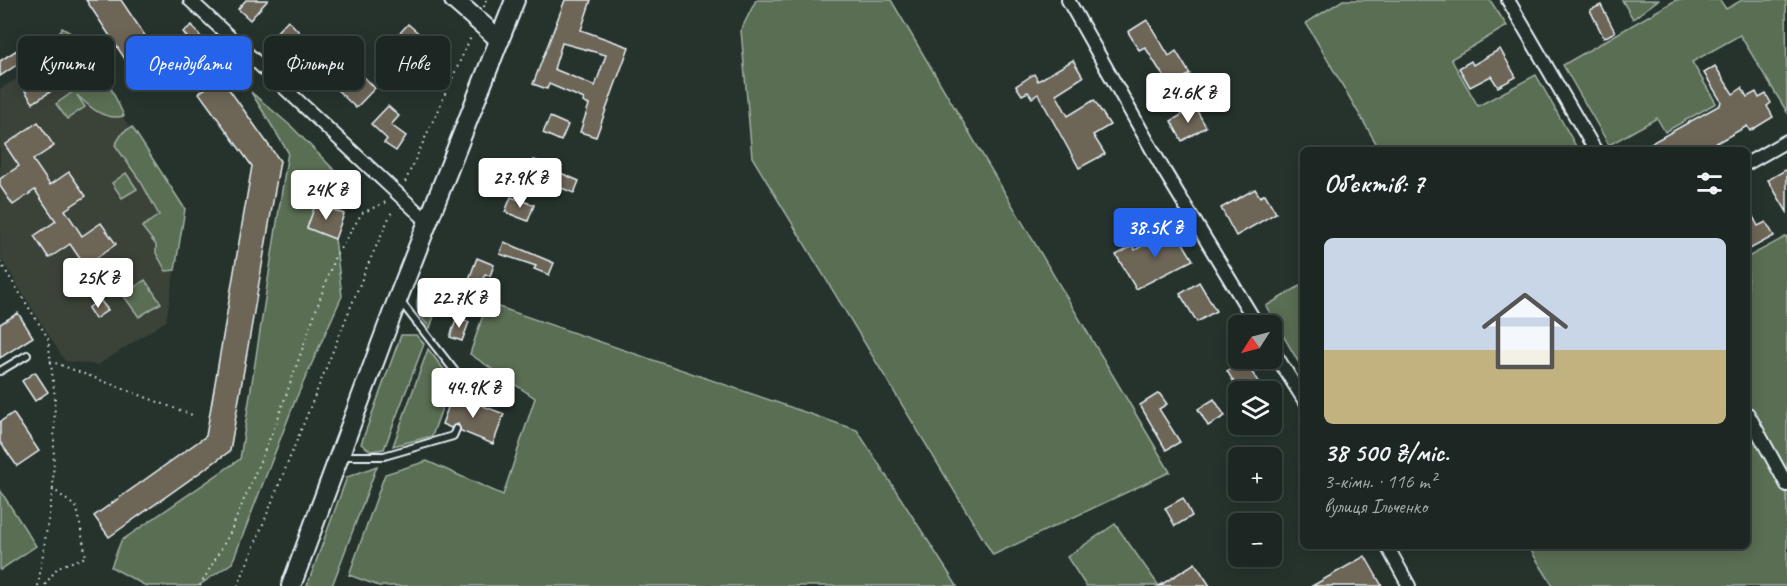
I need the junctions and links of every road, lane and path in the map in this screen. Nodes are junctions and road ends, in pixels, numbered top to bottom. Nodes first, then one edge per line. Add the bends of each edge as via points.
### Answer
1 (190, 0) edge
2 (454, 0) edge
3 (486, 0) edge
4 (515, 0) edge
5 (1068, 0) edge
6 (1508, 0) edge
7 (478, 21) junction
8 (500, 40) junction
9 (1787, 141) edge
10 (1593, 147) edge
11 (1750, 162) edge
12 (399, 196) junction
13 (428, 222) junction
14 (0, 262) edge
15 (398, 298) junction
16 (1251, 315) edge
17 (27, 354) dead end
18 (50, 361) junction
19 (1282, 365) edge
20 (0, 371) edge
21 (1300, 394) edge
22 (468, 399) dead end
23 (195, 416) dead end
24 (1750, 418) edge
25 (456, 429) dead end
26 (339, 457) junction
27 (1787, 485) edge
28 (53, 489) junction
29 (1388, 549) edge
30 (38, 586) edge
31 (45, 586) edge
32 (200, 586) edge
33 (238, 586) edge
34 (291, 586) edge
35 (1409, 586) edge

1 - 12 street
2 - 7 main road
3 - 7 path
4 - 8 main road
5 - 16 street
6 - 10 street
7 - 8 main road
7 - 12 path
8 - 13 main road
9 - 11 street
12 - 13 street
12 - 32 path via 362,213 334,259 277,422 230,533
12 - 33 path
13 - 15 main road
14 - 18 path via 48,338
15 - 22 lane via 471,392
15 - 26 main road
17 - 20 lane
18 - 23 path
18 - 28 path via 55,399
19 - 21 street
24 - 27 street
25 - 26 lane via 453,436 396,453
26 - 34 main road
28 - 30 path
28 - 31 path via 77,508 86,557 58,567
29 - 35 street

